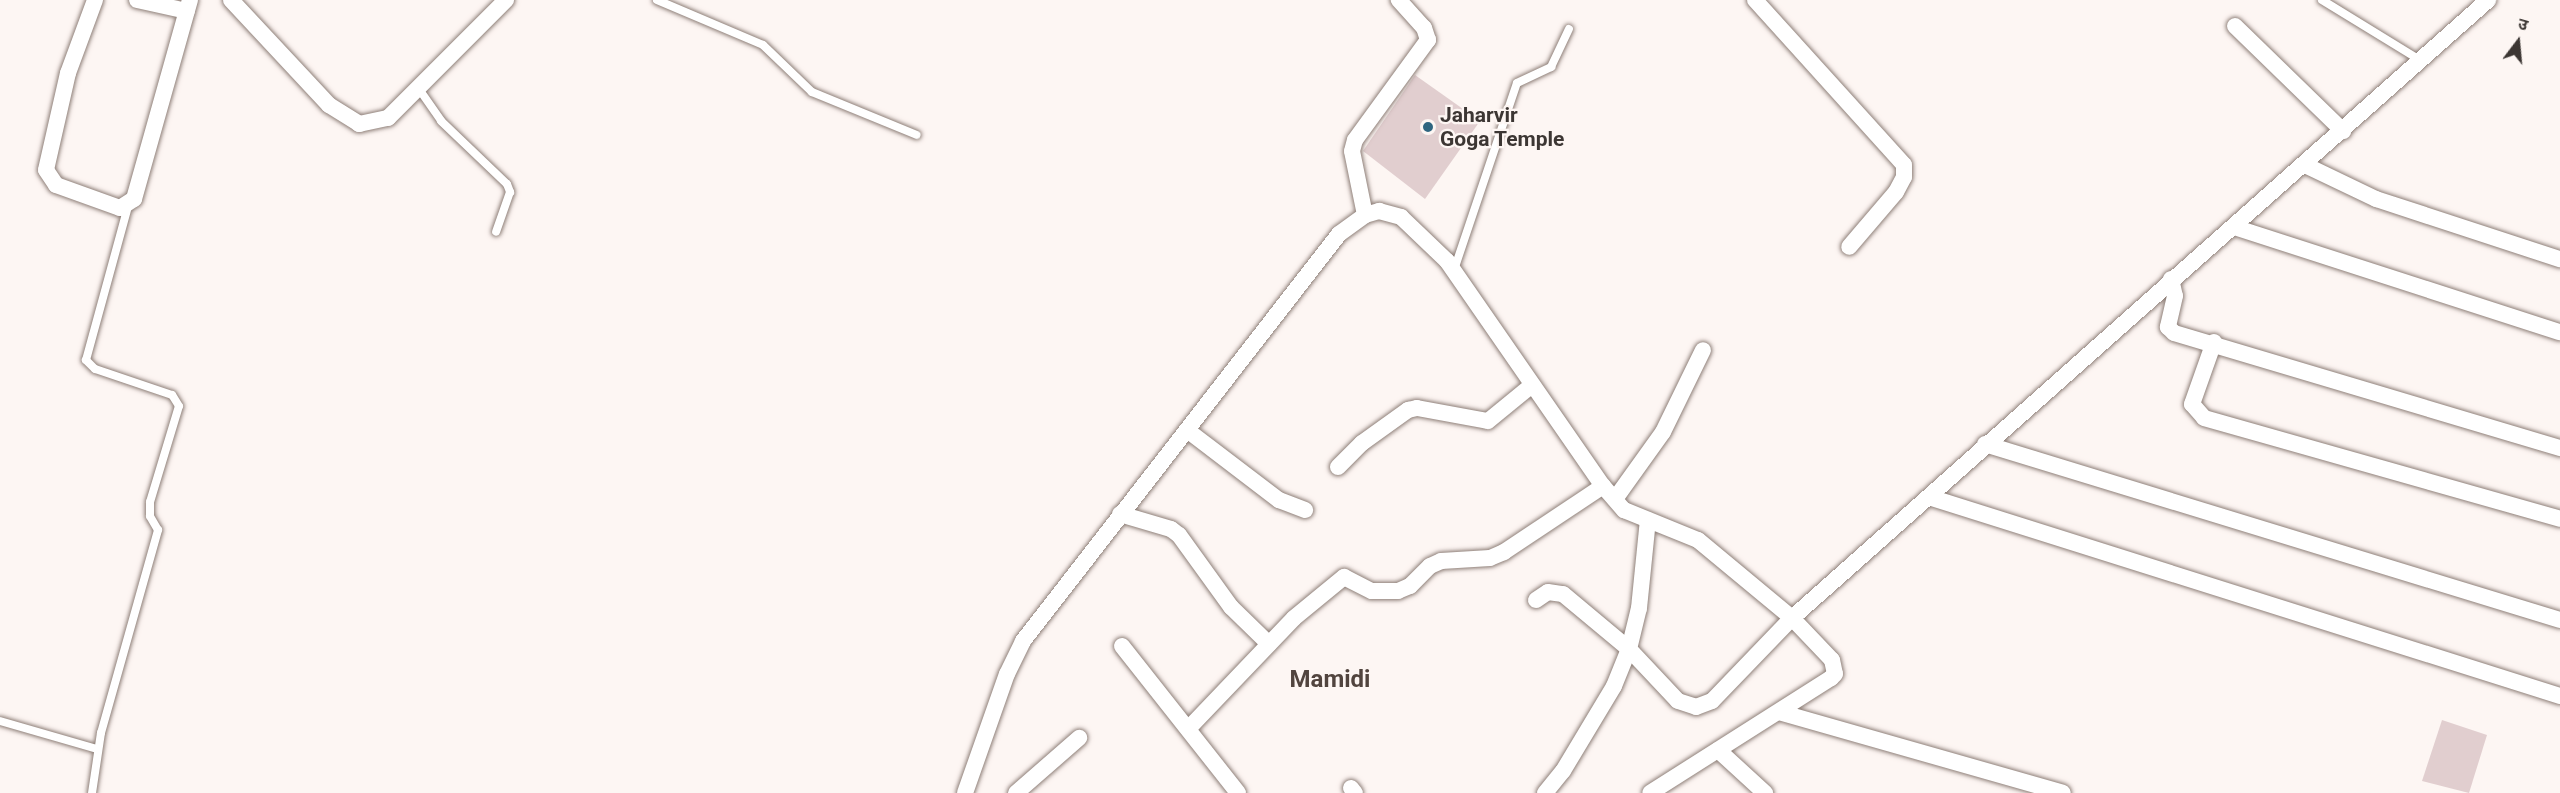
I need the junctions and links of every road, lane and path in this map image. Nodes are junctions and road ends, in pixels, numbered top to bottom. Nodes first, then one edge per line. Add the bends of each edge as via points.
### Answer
1 (95, 0) edge
2 (137, 0) edge
3 (231, 0) edge
4 (506, 0) edge
5 (657, 0) edge
6 (1399, 0) edge
7 (1755, 0) edge
8 (2322, 0) edge
9 (2488, 0) edge
10 (188, 5) edge
11 (2235, 26) dead end
12 (1569, 29) dead end
13 (2421, 60) junction
14 (419, 89) junction
15 (2343, 131) junction
16 (917, 135) dead end
17 (2305, 165) junction
18 (128, 206) junction
19 (1365, 215) junction
20 (2234, 227) junction
21 (496, 232) dead end
22 (1849, 248) dead end
23 (2560, 260) edge
24 (1454, 271) junction
25 (2171, 279) junction
26 (2560, 332) edge
27 (2214, 342) junction
28 (1703, 350) dead end
29 (1532, 385) junction
30 (1187, 430) junction
31 (1984, 444) junction
32 (2560, 448) edge
33 (1338, 467) dead end
34 (1603, 486) junction
35 (1929, 497) junction
36 (1615, 499) junction
37 (1305, 510) dead end
38 (1120, 514) junction
39 (2560, 519) edge
40 (1648, 520) junction
41 (1536, 600) dead end
42 (1792, 618) junction
43 (2560, 620) edge
44 (1269, 644) junction
45 (1122, 645) dead end
46 (1629, 649) junction
47 (2560, 696) edge
48 (1779, 712) junction
49 (0, 721) edge
50 (1188, 729) junction
51 (1079, 738) dead end
52 (97, 749) junction
53 (1718, 750) junction
54 (92, 793) edge
55 (965, 793) edge
56 (1016, 793) edge
57 (1238, 793) edge
58 (1545, 793) edge
59 (1650, 793) edge
60 (1765, 793) edge
61 (2063, 793) edge

1 - 18 street via 68,73 46,170 56,185 110,206
2 - 10 street
3 - 14 street via 346,119 359,124 388,118
4 - 14 street
5 - 16 lane via 763,45 812,92
6 - 19 street via 1424,28 1428,40 1354,140 1352,152
7 - 22 street via 1904,165 1904,177 1896,192
8 - 13 lane
9 - 13 street
10 - 18 street via 134,199
11 - 15 street
12 - 24 lane via 1551,67 1517,83
13 - 15 street
14 - 21 lane via 441,121 507,184 510,192
15 - 17 street
17 - 20 street
17 - 23 street via 2376,199
18 - 52 lane via 86,360 95,369 172,394 179,406 150,502 156,537
19 - 24 street via 1378,211 1401,217
19 - 30 street via 1339,234
20 - 25 street
20 - 26 street
24 - 29 street
25 - 27 street via 2175,296 2168,327 2174,333
25 - 31 street
27 - 32 street
27 - 39 street via 2192,404 2204,418
28 - 36 street via 1663,432
29 - 33 street via 1488,421 1417,408 1408,410 1362,443
29 - 34 street
30 - 37 street via 1279,500
30 - 38 street
31 - 35 street
31 - 43 street
34 - 36 street
34 - 44 street via 1503,552 1490,558 1441,561 1398,591 1372,591 1344,577
35 - 42 street
35 - 47 street
36 - 40 street via 1624,510
38 - 44 street via 1179,535 1231,607
38 - 55 street via 1023,641 1003,684
40 - 42 street via 1698,540
40 - 46 street via 1639,608
41 - 46 street via 1548,592 1563,594
42 - 46 street via 1712,701 1696,706 1671,695
42 - 48 street via 1832,660 1835,674
44 - 50 street
45 - 50 street
46 - 58 street via 1608,696
48 - 53 street
48 - 61 street
49 - 52 lane
50 - 57 street
51 - 56 street
52 - 54 lane
53 - 59 street
53 - 60 street

